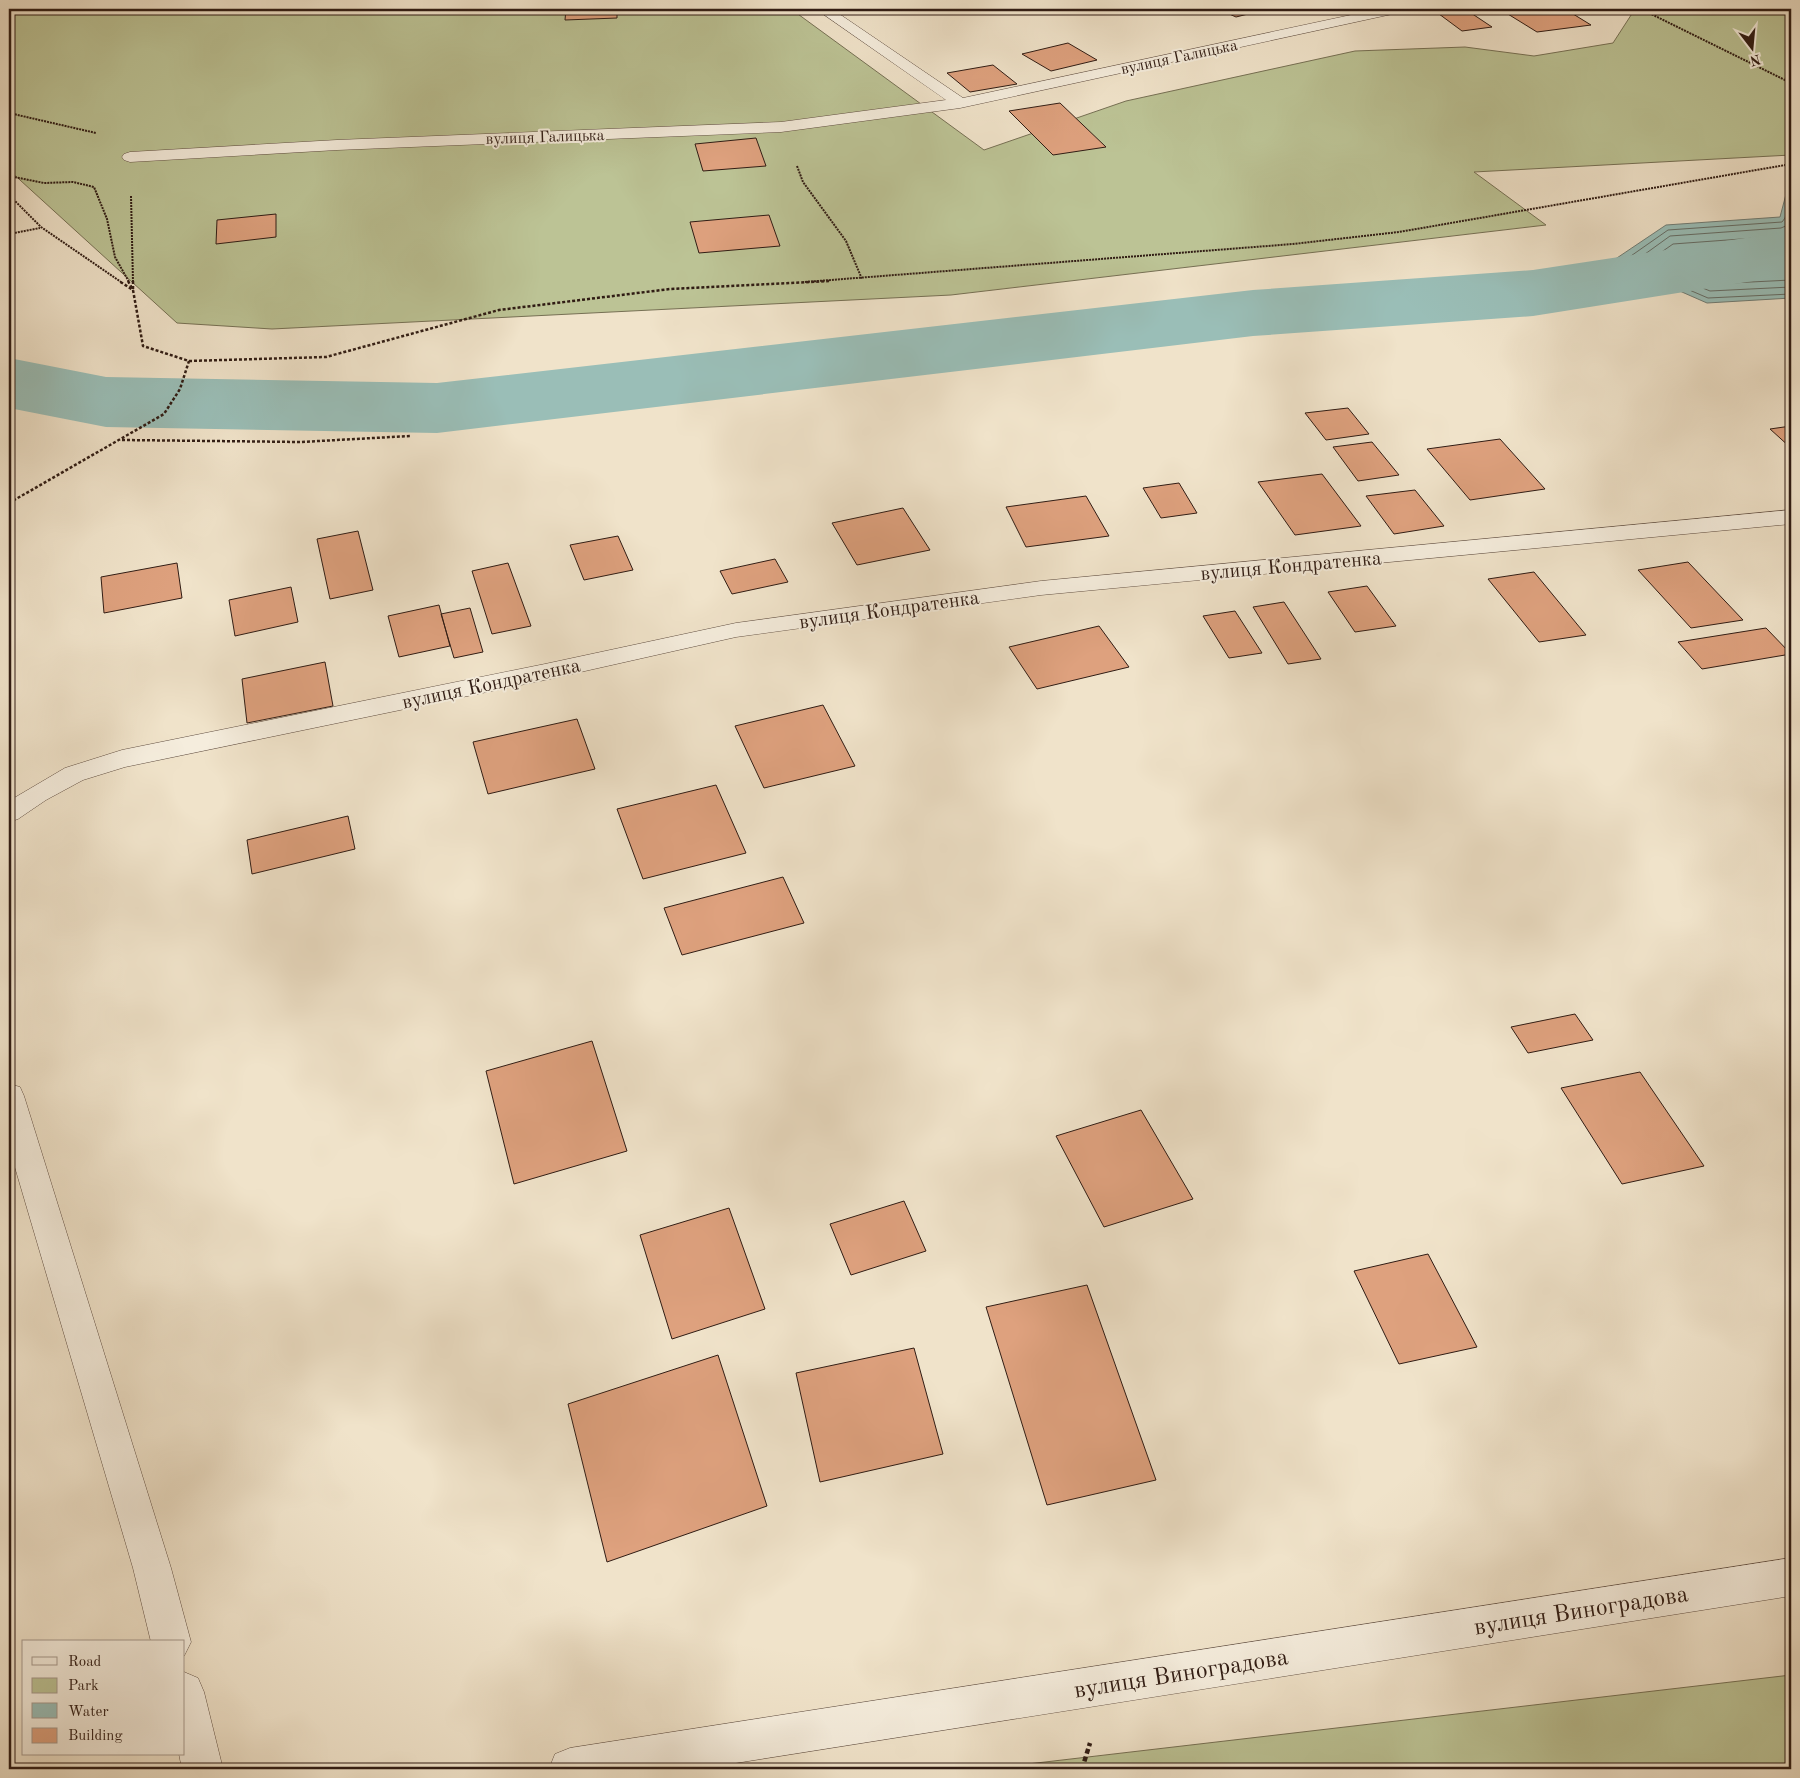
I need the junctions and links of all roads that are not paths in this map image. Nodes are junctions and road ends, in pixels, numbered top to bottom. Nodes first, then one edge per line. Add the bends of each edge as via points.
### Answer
1 (823, 9) edge
2 (1397, 9) edge
3 (960, 103) junction
4 (130, 157) road end
5 (1791, 516) edge
6 (9, 812) edge
7 (9, 1096) edge
8 (1791, 1578) edge
9 (170, 1640) edge
10 (185, 1696) edge
11 (204, 1769) edge
12 (570, 1769) edge

1 - 3 street
2 - 3 street, вулиця Галицька
3 - 4 street, вулиця Галицька via 780,127
5 - 6 street, вулиця Кондратенка via 1041,588 736,630 122,759 74,774
7 - 9 street via 152,1568
8 - 12 street, вулиця Виноградова
10 - 11 street

